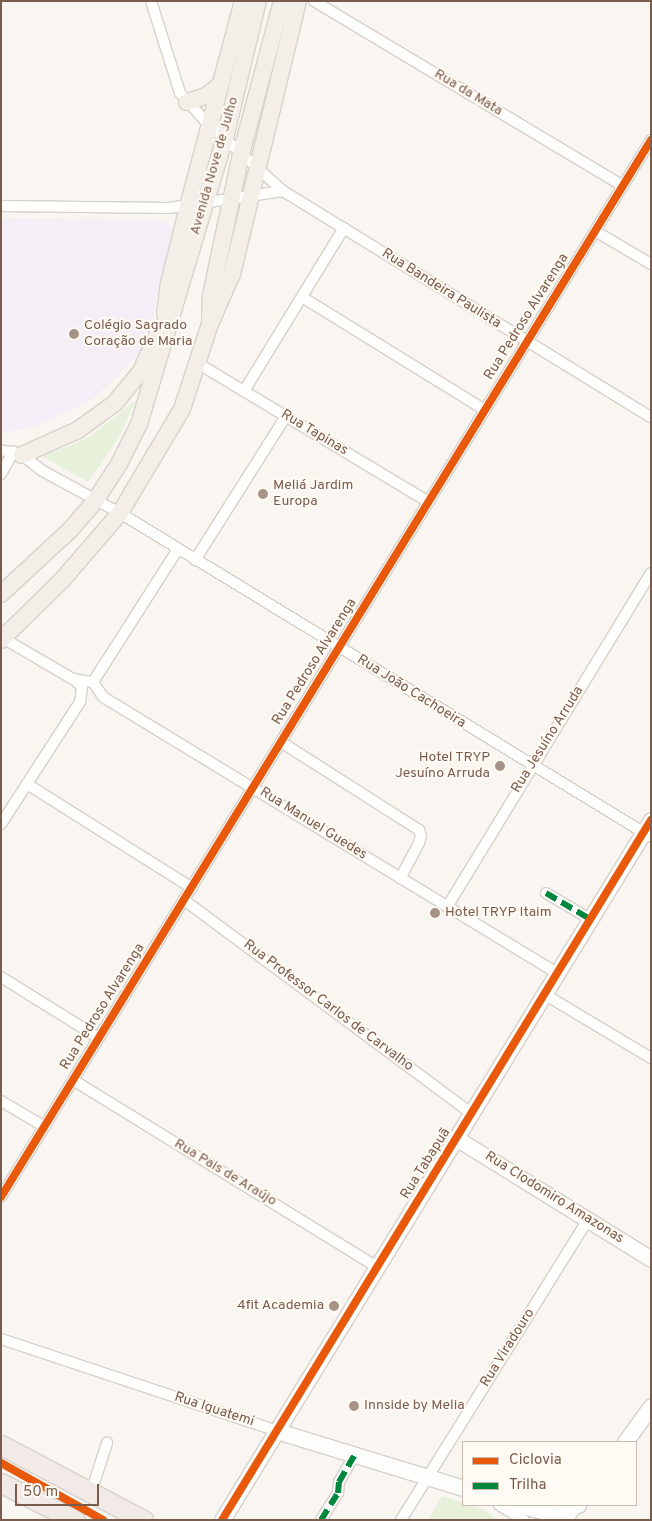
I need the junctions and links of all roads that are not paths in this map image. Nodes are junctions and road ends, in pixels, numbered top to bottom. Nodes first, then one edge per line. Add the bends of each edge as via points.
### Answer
1 (151, 1) edge
2 (243, 1) edge
3 (258, 1) edge
4 (282, 1) edge
5 (298, 1) edge
6 (314, 1) edge
7 (220, 85) junction
8 (187, 102) junction
9 (210, 126) junction
10 (226, 138) junction
11 (651, 140) edge
12 (241, 154) junction
13 (256, 167) junction
14 (622, 185) junction
15 (283, 191) junction
16 (249, 196) junction
17 (232, 199) junction
18 (205, 203) junction
19 (1, 206) edge
20 (188, 206) junction
21 (344, 228) junction
22 (595, 231) junction
23 (651, 264) edge
24 (302, 297) junction
25 (167, 323) junction
26 (210, 324) junction
27 (527, 342) junction
28 (199, 364) junction
29 (244, 391) junction
30 (485, 410) junction
31 (286, 416) junction
32 (651, 417) edge
33 (1, 450) edge
34 (18, 453) junction
35 (1, 474) edge
36 (95, 501) junction
37 (428, 502) junction
38 (120, 513) junction
39 (178, 549) junction
40 (195, 560) junction
41 (651, 573) edge
42 (1, 594) edge
43 (2, 638) edge
44 (339, 647) junction
45 (73, 679) junction
46 (94, 686) junction
47 (80, 702) junction
48 (281, 742) junction
49 (532, 766) junction
50 (27, 784) junction
51 (253, 787) junction
52 (1, 824) edge
53 (648, 830) edge
54 (400, 878) junction
55 (192, 888) junction
56 (546, 893) dead end
57 (184, 900) junction
58 (447, 907) junction
59 (590, 919) junction
60 (557, 973) junction
61 (1, 977) edge
62 (544, 994) junction
63 (99, 1038) junction
64 (651, 1058) edge
65 (73, 1080) junction
66 (1, 1101) edge
67 (471, 1114) junction
68 (44, 1127) junction
69 (456, 1138) junction
70 (1, 1197) edge
71 (588, 1219) junction
72 (651, 1259) edge
73 (377, 1267) junction
74 (1, 1339) edge
75 (651, 1406) edge
76 (277, 1430) junction
77 (625, 1441) edge
78 (107, 1443) dead end
79 (1, 1444) edge
80 (355, 1454) junction
81 (429, 1477) junction
82 (1, 1483) edge
83 (462, 1488) edge
84 (91, 1492) junction
85 (501, 1506) edge
86 (522, 1506) edge
87 (577, 1506) edge
88 (75, 1520) edge
89 (143, 1520) edge
90 (222, 1520) edge
91 (321, 1520) edge
92 (401, 1520) edge
93 (524, 1520) edge
94 (568, 1520) edge

1 - 8 street, Rua Bandeira Paulista via 174,80
2 - 7 main road, Avenida Nove de Julho
3 - 10 main road, Avenida Nove de Julho
4 - 12 main road, Avenida Nove de Julho
5 - 13 main road, Avenida Nove de Julho
6 - 14 street, Rua da Mata
7 - 8 main road via 206,96
7 - 9 main road, Avenida Nove de Julho
8 - 9 street, Rua Bandeira Paulista
9 - 10 street, Rua Bandeira Paulista
9 - 20 main road, Avenida Nove de Julho
10 - 12 street, Rua Bandeira Paulista
10 - 18 main road, Avenida Nove de Julho
11 - 14 street, Rua Pedroso Alvarenga
12 - 13 street, Rua Bandeira Paulista
12 - 17 main road, Avenida Nove de Julho
13 - 15 street, Rua Bandeira Paulista
13 - 16 main road, Avenida Nove de Julho
14 - 22 street, Rua Pedroso Alvarenga
15 - 16 street
15 - 21 street, Rua Bandeira Paulista
16 - 17 street
16 - 26 main road, Avenida Nove de Julho via 232,274
17 - 18 street
17 - 26 main road, Avenida Nove de Julho via 211,295
18 - 20 street
18 - 25 main road, Avenida Nove de Julho
19 - 20 street
20 - 25 main road, Avenida Nove de Julho via 169,283
21 - 24 street
21 - 27 street, Rua Bandeira Paulista
22 - 23 street
22 - 27 street, Rua Pedroso Alvarenga
24 - 29 street
24 - 30 street
25 - 34 main road via 141,370 115,404 78,430
25 - 36 main road, Avenida Nove de Julho via 139,424 120,464
26 - 28 main road, Avenida Nove de Julho
27 - 30 street, Rua Pedroso Alvarenga
27 - 32 street, Rua Bandeira Paulista
28 - 29 street, Rua Tapinas
28 - 38 main road, Avenida Nove de Julho via 182,409
29 - 31 street, Rua Tapinas
30 - 37 street, Rua Pedroso Alvarenga
31 - 37 street, Rua Tapinas
31 - 40 street
33 - 34 street
34 - 35 street
34 - 36 street, Rua João Cachoeira
36 - 38 street, Rua João Cachoeira
36 - 42 main road, Avenida Nove de Julho via 70,530
37 - 44 street, Rua Pedroso Alvarenga
38 - 39 street, Rua João Cachoeira
38 - 43 main road, Avenida Nove de Julho via 63,580
39 - 40 street, Rua João Cachoeira
39 - 46 street
40 - 44 street, Rua João Cachoeira
41 - 49 street, Rua Jesuíno Arruda
43 - 45 street, Rua Manuel Guedes
44 - 48 street, Rua Pedroso Alvarenga
44 - 49 street, Rua João Cachoeira
45 - 46 street, Rua Manuel Guedes
45 - 47 street, Rua Manuel Guedes via 82,687
46 - 47 street
46 - 51 street, Rua Manuel Guedes
47 - 50 street
48 - 51 street, Rua Pedroso Alvarenga
48 - 54 street via 419,830 419,843
49 - 53 street, Rua João Cachoeira
49 - 58 street, Rua Jesuíno Arruda
50 - 52 street
50 - 55 street
51 - 54 street, Rua Manuel Guedes
51 - 55 street, Rua Pedroso Alvarenga
53 - 59 street, Rua Tabapuã
54 - 58 street, Rua Manuel Guedes
55 - 57 street, Rua Pedroso Alvarenga
56 - 59 street
57 - 63 street, Rua Pedroso Alvarenga
57 - 67 street, Rua Professor Carlos de Carvalho
58 - 60 street, Rua Manuel Guedes
59 - 60 street, Rua Tabapuã
60 - 62 street, Rua Tabapuã
61 - 63 street
62 - 64 street
62 - 67 street, Rua Tabapuã
63 - 65 street, Rua Pedroso Alvarenga
65 - 68 street, Rua Pedroso Alvarenga
65 - 73 street, Rua Pais de Araújo
66 - 68 street
67 - 69 street, Rua Tabapuã
68 - 70 street, Rua Pedroso Alvarenga
69 - 71 street, Rua Clodomiro Amazonas
69 - 73 street, Rua Tabapuã
71 - 72 street, Rua Clodomiro Amazonas
71 - 81 street, Rua Viradouro
73 - 76 street, Rua Tabapuã
74 - 76 street, Rua Iguatemi
75 - 77 street
76 - 80 street, Rua Iguatemi
76 - 90 street, Rua Tabapuã
78 - 84 street
79 - 84 highway
80 - 81 street, Rua Iguatemi
80 - 91 street via 339,1482 338,1493
81 - 83 street, Rua Iguatemi
81 - 92 street, Rua Viradouro
82 - 88 highway
84 - 89 highway
85 - 93 street
86 - 87 street via 553,1514
87 - 94 street

